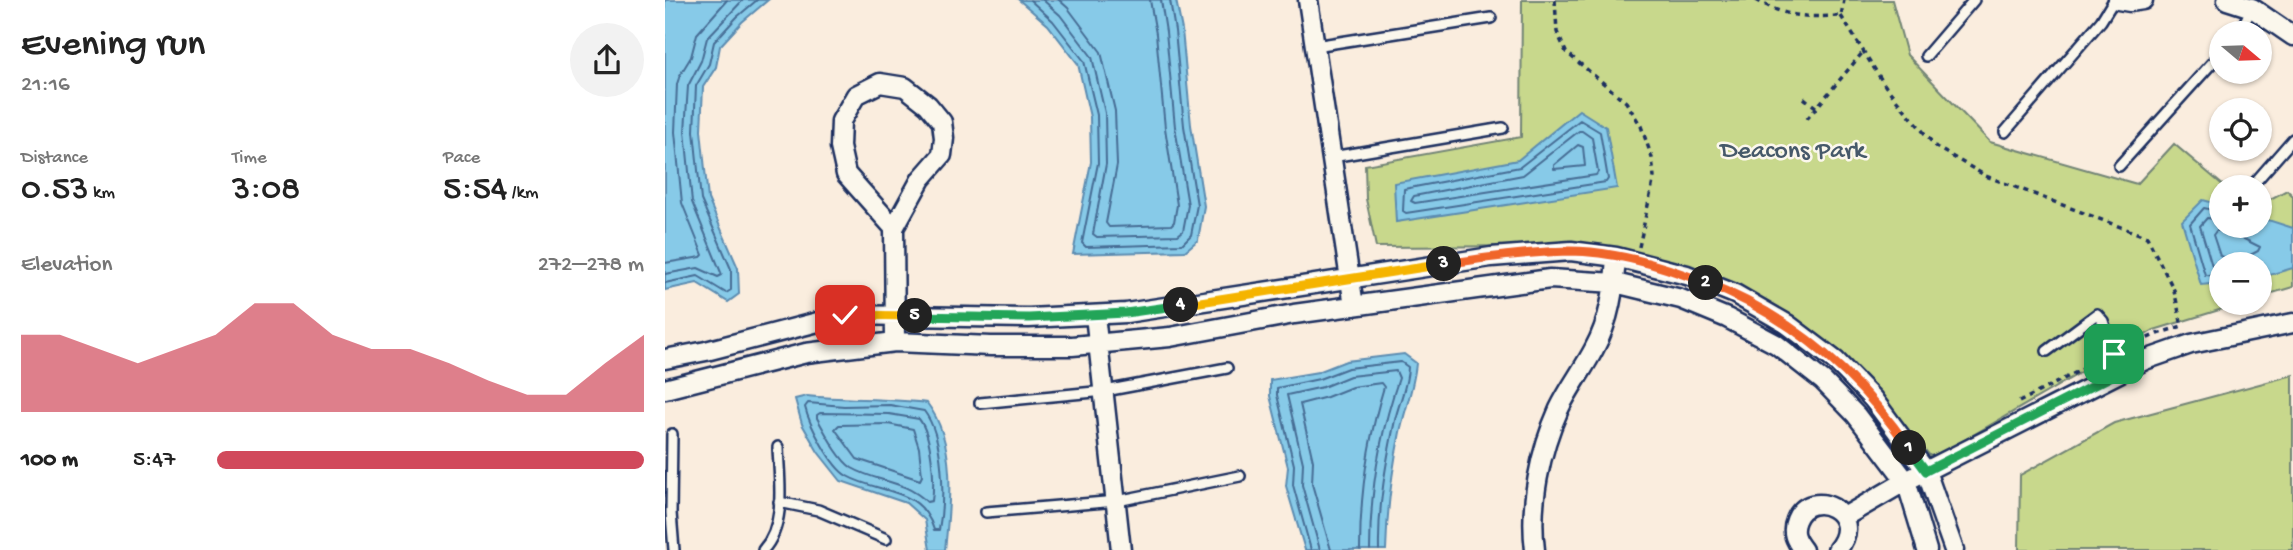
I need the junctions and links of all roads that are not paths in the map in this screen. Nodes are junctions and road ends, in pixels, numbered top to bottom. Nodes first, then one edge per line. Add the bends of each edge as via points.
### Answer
1 (1308, 0) edge
2 (1975, 0) edge
3 (2116, 0) edge
4 (2143, 0) edge
5 (2227, 0) edge
6 (2252, 8) junction
7 (1491, 18) dead end
8 (2245, 21) edge
9 (2293, 36) edge
10 (1315, 46) junction
11 (1926, 56) dead end
12 (2209, 66) edge
13 (1503, 128) dead end
14 (2005, 132) dead end
15 (2293, 139) edge
16 (1332, 157) junction
17 (2119, 166) dead end
18 (2262, 175) edge
19 (894, 228) junction
20 (1616, 257) junction
21 (1350, 279) junction
22 (1615, 283) junction
23 (1354, 306) junction
24 (1095, 314) junction
25 (895, 315) junction
26 (2293, 323) edge
27 (895, 342) junction
28 (1099, 343) junction
29 (2047, 351) dead end
30 (665, 359) edge
31 (1227, 368) dead end
32 (2120, 372) junction
33 (665, 389) edge
34 (1105, 391) junction
35 (980, 403) dead end
36 (671, 433) dead end
37 (778, 447) dead end
38 (1926, 471) junction
39 (1240, 476) dead end
40 (1906, 481) junction
41 (1117, 501) junction
42 (779, 502) junction
43 (986, 512) dead end
44 (1844, 517) junction
45 (886, 540) dead end
46 (674, 550) edge
47 (763, 550) edge
48 (1121, 550) edge
49 (1535, 550) edge
50 (1803, 550) edge
51 (1837, 550) edge
52 (1927, 550) edge
53 (1954, 550) edge

1 - 10 street
2 - 11 lane
3 - 4 street
3 - 14 lane
5 - 6 street
6 - 8 lane
6 - 9 street
7 - 10 lane
10 - 16 street
12 - 17 lane
13 - 16 lane
15 - 18 lane
16 - 21 street
19 - 19 street via 921,178 942,155 944,138 942,122 928,105 905,87 880,83 856,96 841,121 840,147 846,174
19 - 25 street
20 - 21 street via 1571,251 1491,257
20 - 22 street
20 - 38 street via 1688,275 1735,294 1787,324 1836,361 1873,399
21 - 23 street
21 - 24 street
22 - 23 street via 1550,279
22 - 40 street via 1681,299 1776,344 1823,381 1856,415
22 - 49 street via 1599,338 1550,432 1537,488
23 - 28 street via 1170,337
24 - 25 street via 1029,318
24 - 28 street
25 - 27 street
25 - 30 street via 845,315
26 - 32 street via 2191,344
27 - 28 street via 991,346
27 - 33 street via 806,353
28 - 34 street
29 - 32 lane via 2097,314
31 - 34 lane
32 - 38 street
34 - 35 lane
34 - 41 street
36 - 46 lane
37 - 42 lane
38 - 40 street
38 - 53 street
39 - 41 lane
40 - 44 street
40 - 52 street
41 - 43 lane
41 - 48 street
42 - 45 lane via 818,510
42 - 47 lane via 777,525
44 - 50 street via 1833,506 1808,506 1797,516 1793,530
44 - 51 street via 1845,541

